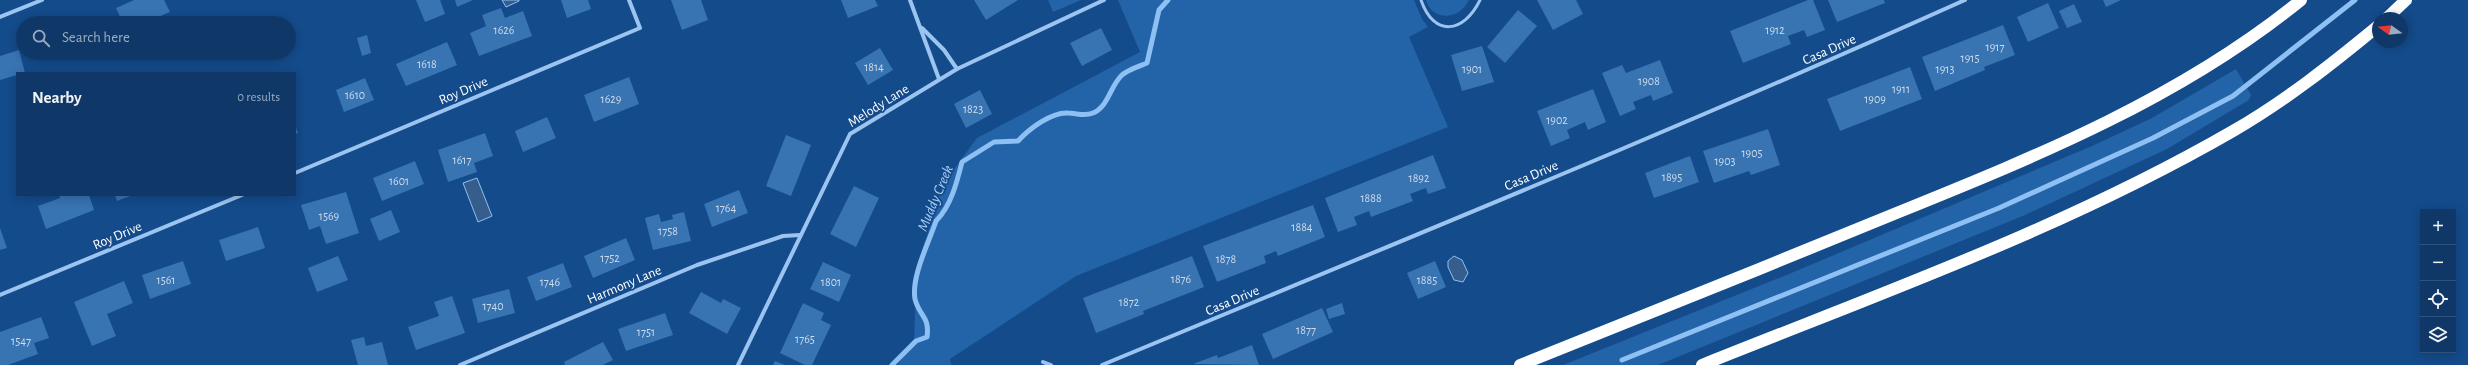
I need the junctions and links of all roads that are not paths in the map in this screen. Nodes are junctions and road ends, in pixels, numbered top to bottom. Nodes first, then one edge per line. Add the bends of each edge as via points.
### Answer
1 (42, 0) edge
2 (629, 0) edge
3 (910, 0) edge
4 (1104, 0) edge
5 (1421, 0) edge
6 (1480, 0) edge
7 (1965, 0) edge
8 (2301, 0) edge
9 (2401, 0) edge
10 (2406, 0) edge
11 (2392, 12) edge
12 (2393, 12) edge
13 (0, 17) edge
14 (922, 27) junction
15 (2372, 31) edge
16 (957, 69) junction
17 (939, 79) junction
18 (296, 173) edge
19 (240, 196) edge
20 (800, 235) junction
21 (0, 295) edge
22 (1043, 362) dead end
23 (460, 365) edge
24 (738, 365) edge
25 (1051, 365) edge
26 (1102, 365) edge
27 (1520, 365) edge
28 (1702, 365) edge

1 - 13 street
2 - 18 street, Roy Drive via 640,28
3 - 14 street
4 - 16 street, Melody Lane
5 - 6 lane via 1428,16 1446,27 1464,22
7 - 26 street, Casa Drive via 1837,58
8 - 27 highway via 2235,49 2179,85 2063,143 1910,208
9 - 11 highway
10 - 12 highway
14 - 16 street via 944,50
14 - 17 street via 924,41
15 - 28 highway via 2294,91 2234,130 2122,190 1998,245
16 - 17 street, Melody Lane
17 - 20 street, Melody Lane via 850,134
19 - 21 street, Roy Drive
20 - 23 street, Harmony Lane via 783,236 697,265
20 - 24 street, Melody Lane
22 - 25 street

